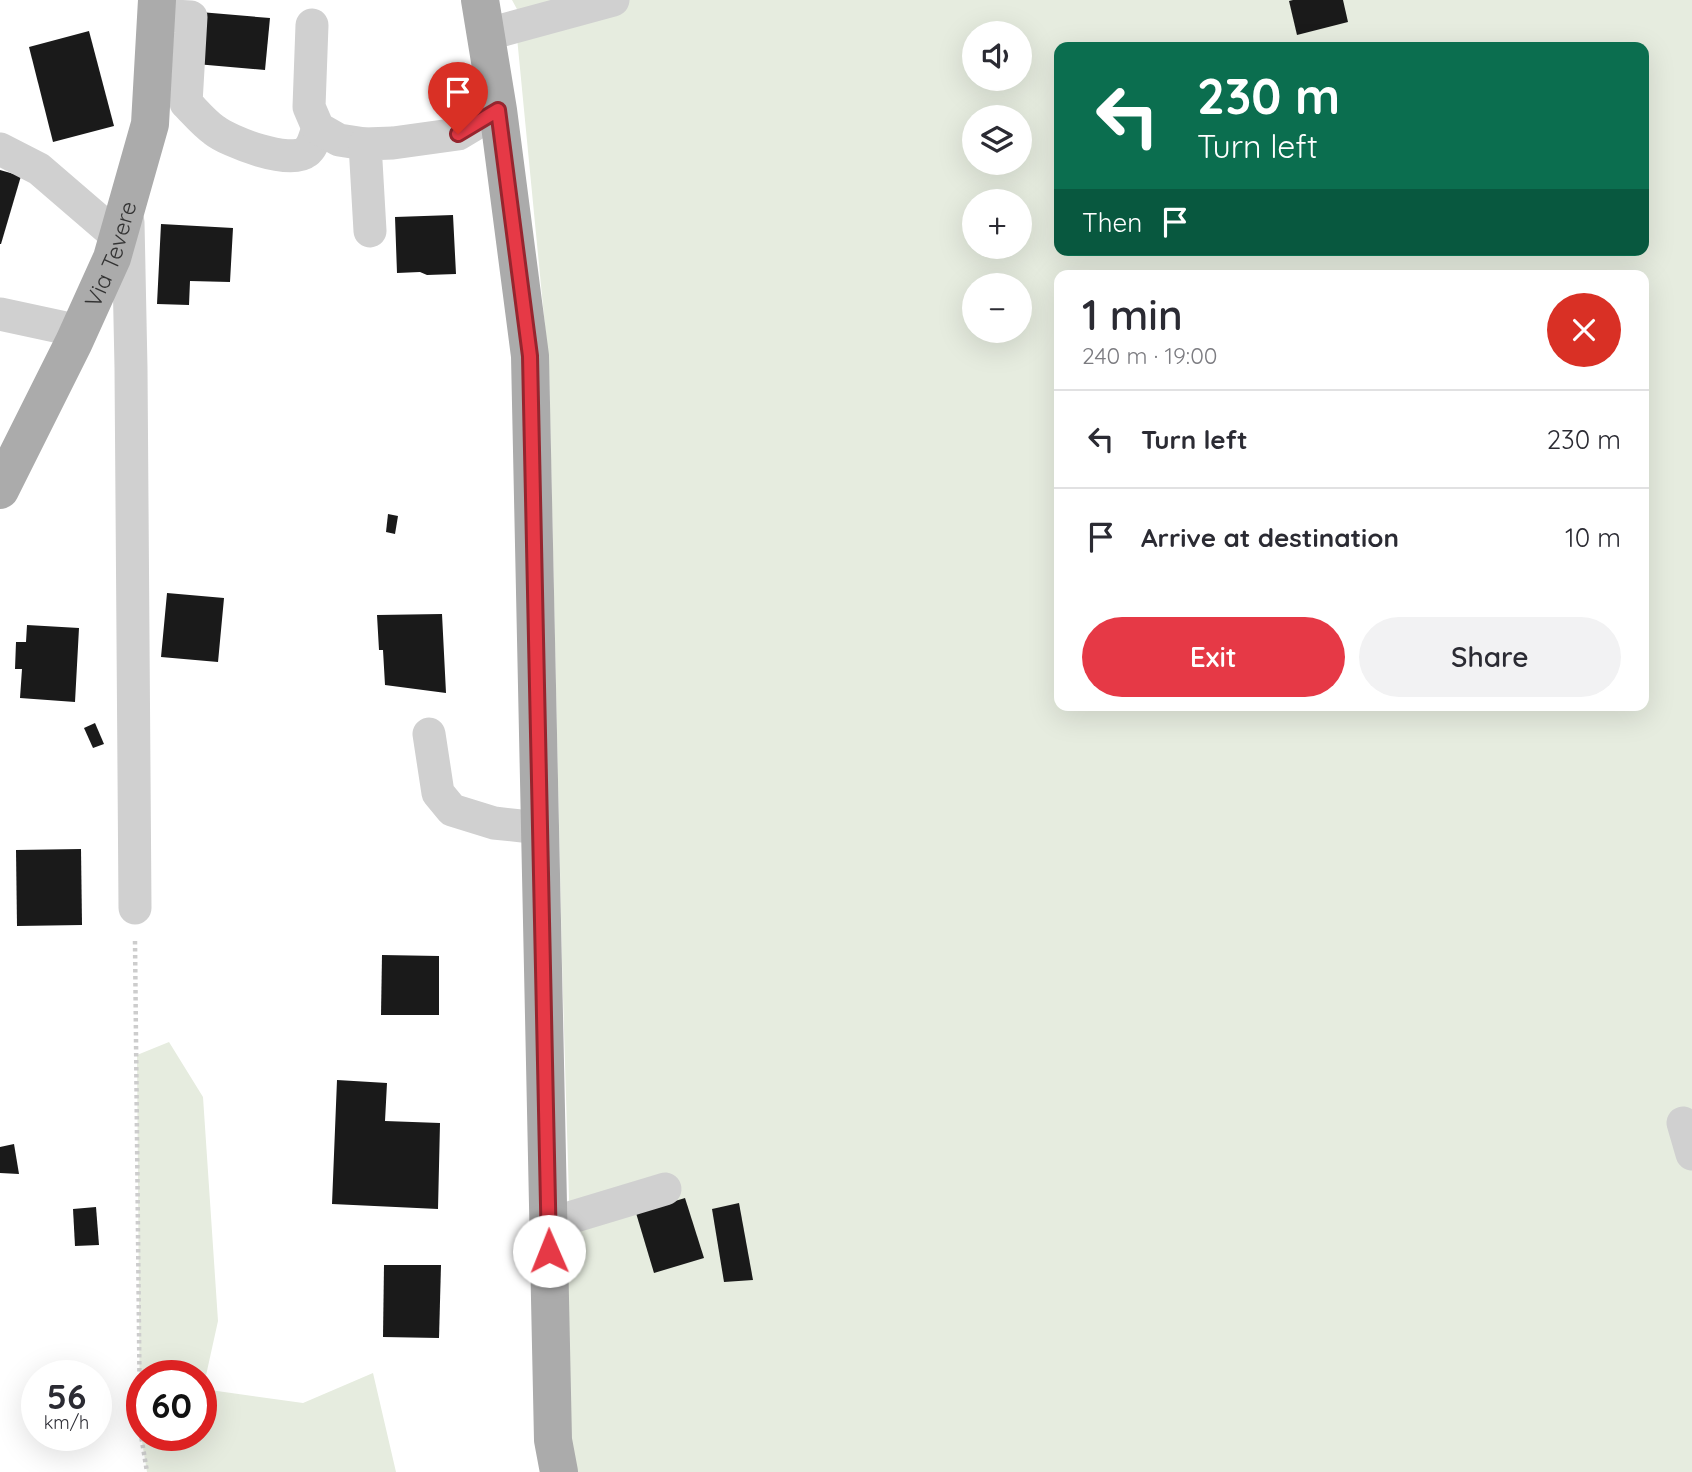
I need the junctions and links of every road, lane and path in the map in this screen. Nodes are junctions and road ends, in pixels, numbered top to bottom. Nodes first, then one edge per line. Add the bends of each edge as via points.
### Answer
1 (613, 0) edge
2 (157, 7) edge
3 (483, 18) edge
4 (312, 25) dead end
5 (498, 110) junction
6 (318, 128) junction
7 (365, 144) junction
8 (0, 149) edge
9 (123, 220) junction
10 (370, 231) dead end
11 (0, 314) edge
12 (79, 331) junction
13 (0, 490) edge
14 (429, 734) dead end
15 (540, 828) junction
16 (135, 908) joint
17 (665, 1189) dead end
18 (549, 1224) junction
19 (147, 1472) edge
20 (559, 1472) edge

1 - 3 street
2 - 6 street via 191,17 187,103 215,131 263,153 292,156 303,155 310,148
2 - 9 main road, Via Tevere via 150,124
3 - 5 main road
4 - 6 street via 309,107
5 - 7 street via 458,134
5 - 15 main road via 530,356
6 - 7 street via 339,140
7 - 10 street
8 - 9 street
9 - 12 main road, Via Tevere via 112,258
9 - 16 street via 131,368
11 - 12 street
12 - 13 main road, Via Tevere
14 - 15 street via 438,793 452,810 494,823
15 - 18 main road
16 - 19 path via 141,1429
17 - 18 street
18 - 20 main road via 553,1440

